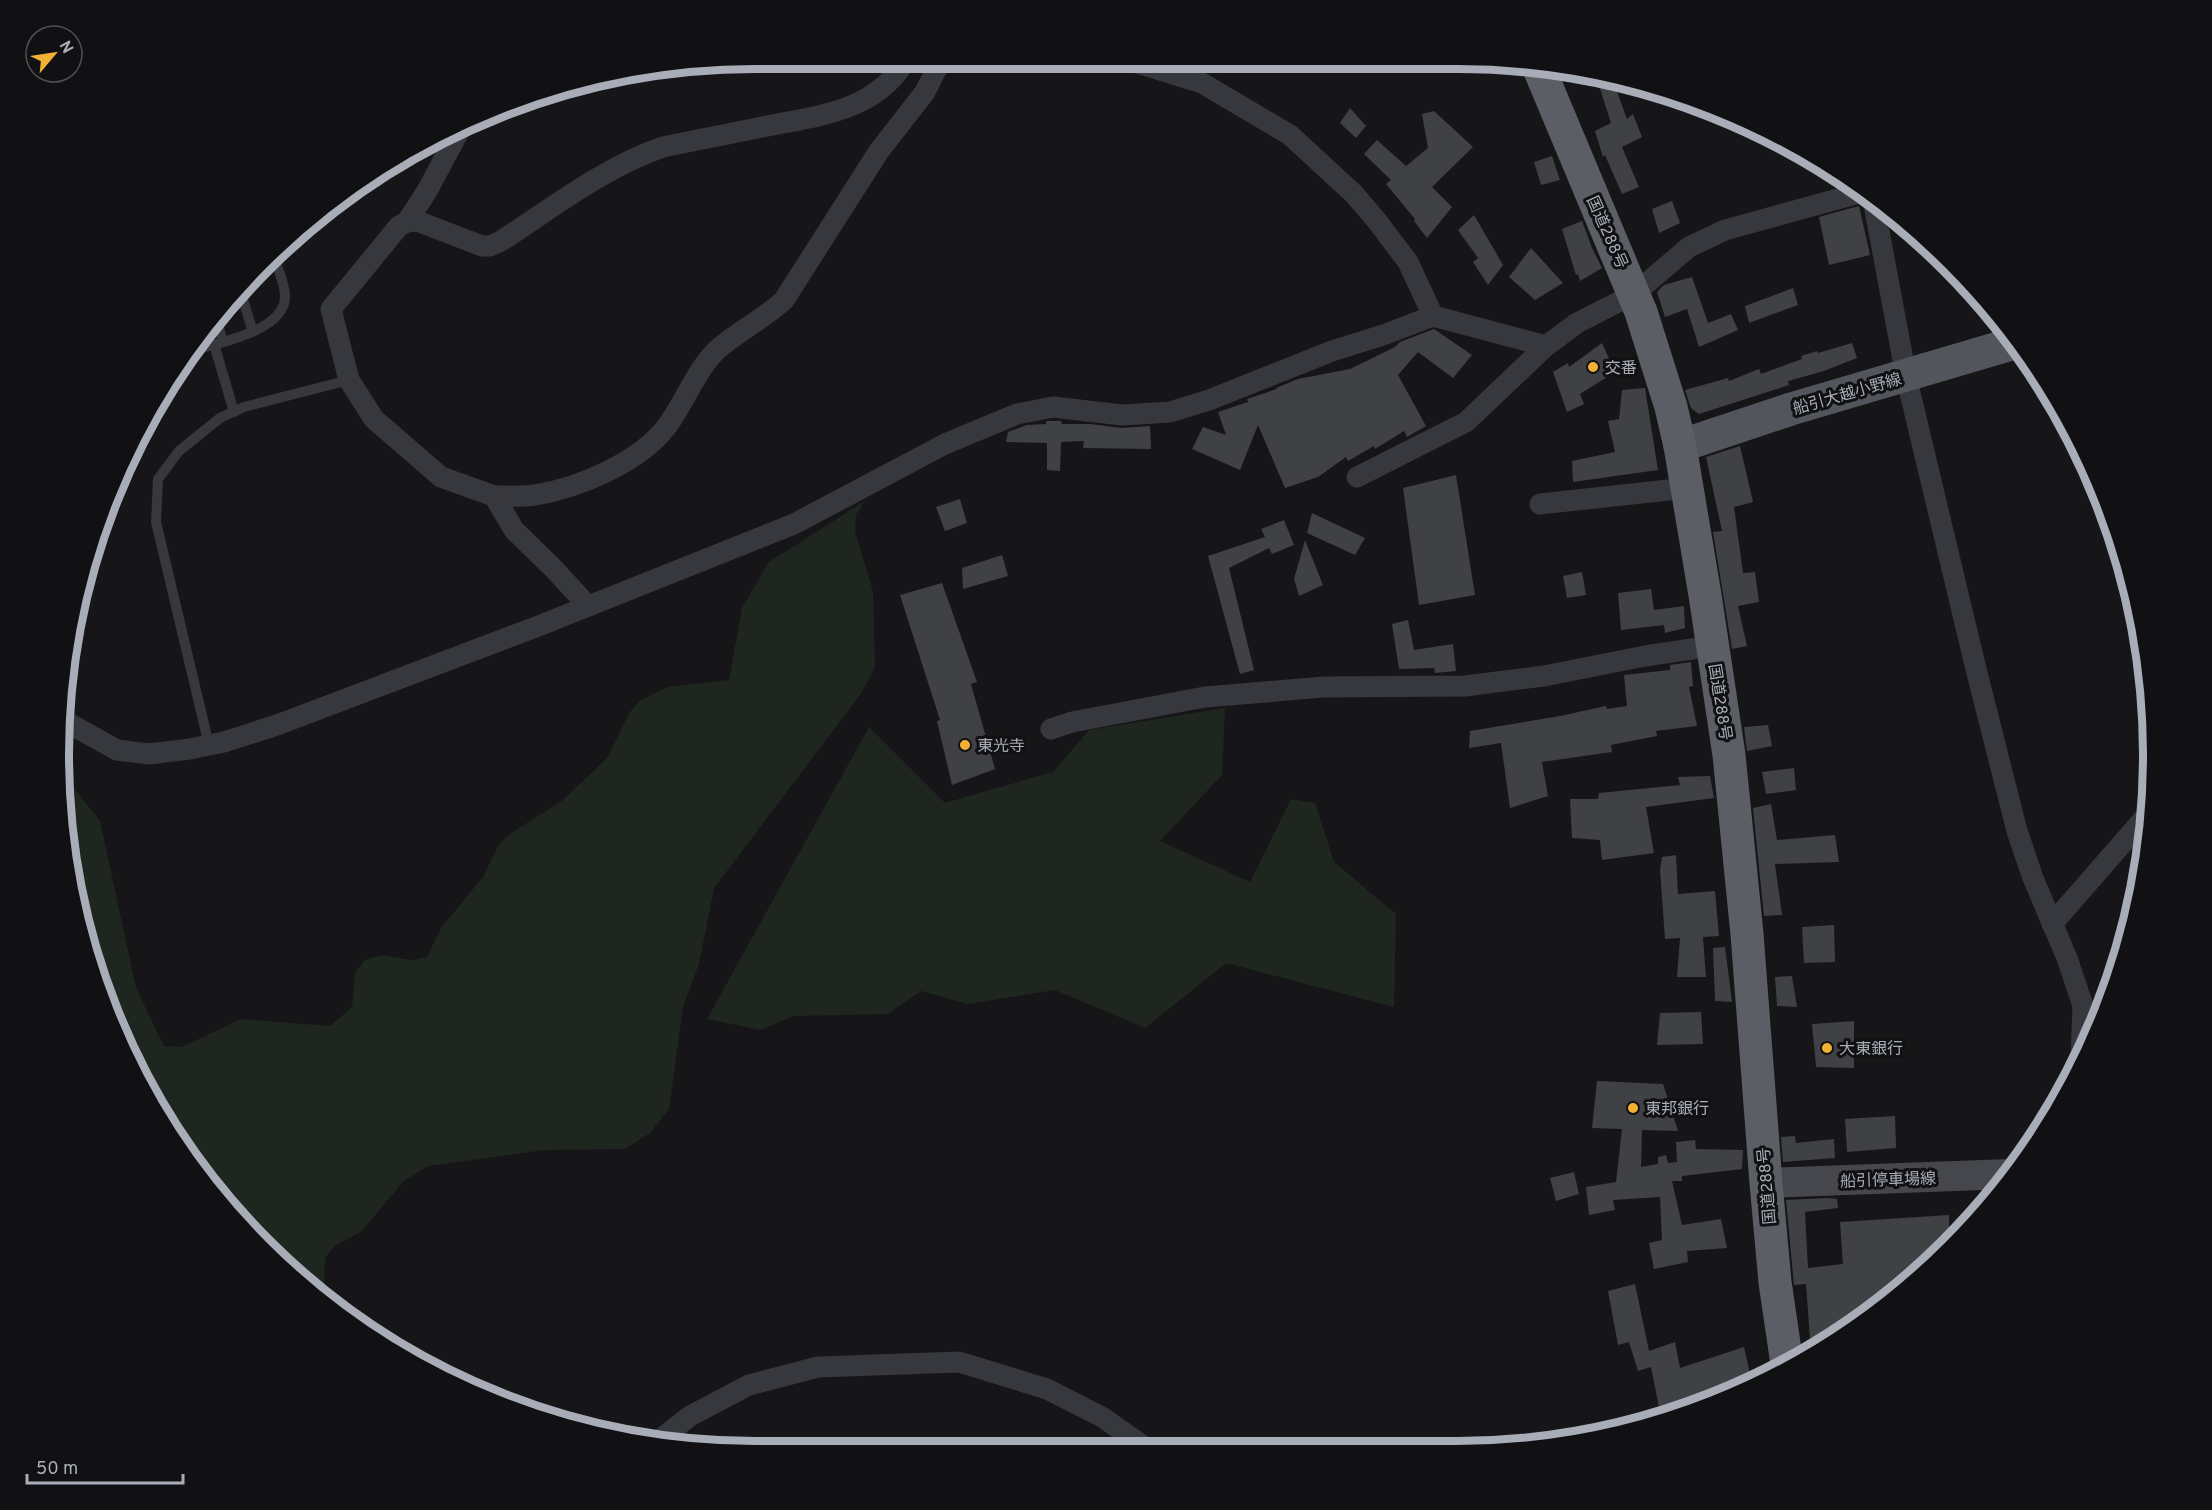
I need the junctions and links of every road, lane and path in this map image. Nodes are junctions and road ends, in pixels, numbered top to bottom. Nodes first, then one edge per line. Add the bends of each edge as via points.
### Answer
1 (900, 69) edge
2 (936, 69) edge
3 (1157, 69) edge
4 (1542, 74) edge
5 (455, 139) edge
6 (1852, 195) edge
7 (1875, 211) edge
8 (407, 222) junction
9 (276, 265) edge
10 (1634, 294) junction
11 (243, 299) edge
12 (1433, 316) junction
13 (217, 329) edge
14 (253, 332) junction
15 (219, 343) junction
16 (2007, 345) edge
17 (1546, 346) junction
18 (204, 347) edge
19 (1906, 376) junction
20 (349, 380) junction
21 (234, 412) junction
22 (1680, 446) junction
23 (1358, 477) dead end
24 (1687, 488) junction
25 (494, 496) junction
26 (1540, 504) dead end
27 (588, 606) junction
28 (1712, 646) junction
29 (70, 724) edge
30 (1051, 729) dead end
31 (209, 745) junction
32 (2139, 824) edge
33 (2052, 924) junction
34 (2082, 1037) edge
35 (2000, 1174) edge
36 (1766, 1183) junction
37 (1786, 1356) edge
38 (666, 1435) edge
39 (1136, 1441) edge

1 - 8 street via 867,99 837,112 648,152 490,246 417,221
2 - 25 street via 925,92 879,150 784,300 717,350 667,426 644,451 569,486 535,495
3 - 12 street via 1202,83 1290,135 1354,194 1377,221 1408,262
4 - 10 highway, 国道288号
5 - 8 street
6 - 10 street via 1707,238 1689,247
7 - 19 street
8 - 20 street via 399,226 331,309
9 - 14 lane via 285,296 282,308 271,322
10 - 17 street via 1577,323
10 - 22 highway, 国道288号 via 1656,356
11 - 14 lane
12 - 17 street
12 - 27 street via 1170,411 1122,415 1053,407 1017,414 945,444 794,524
13 - 15 lane
14 - 15 lane
15 - 18 lane
15 - 21 lane
16 - 19 main road, 船引大越小野線
17 - 23 street via 1466,422
19 - 22 main road, 船引大越小野線
19 - 33 street via 2017,831
20 - 21 lane
20 - 25 street via 374,419 441,477
21 - 31 lane via 220,418 178,451 158,479 156,522
22 - 24 highway, 国道288号
24 - 26 street
24 - 28 highway, 国道288号
25 - 27 street via 514,530
27 - 31 street via 277,725
28 - 30 street via 1465,686 1324,687 1205,697
28 - 36 highway, 国道288号 via 1739,847
29 - 31 street via 117,750 149,754
32 - 33 street
33 - 34 street via 2083,1006
35 - 36 main road, 船引停車場線
36 - 37 highway, 国道288号
38 - 39 street via 690,1416 749,1385 818,1367 959,1362 1047,1389 1102,1417

